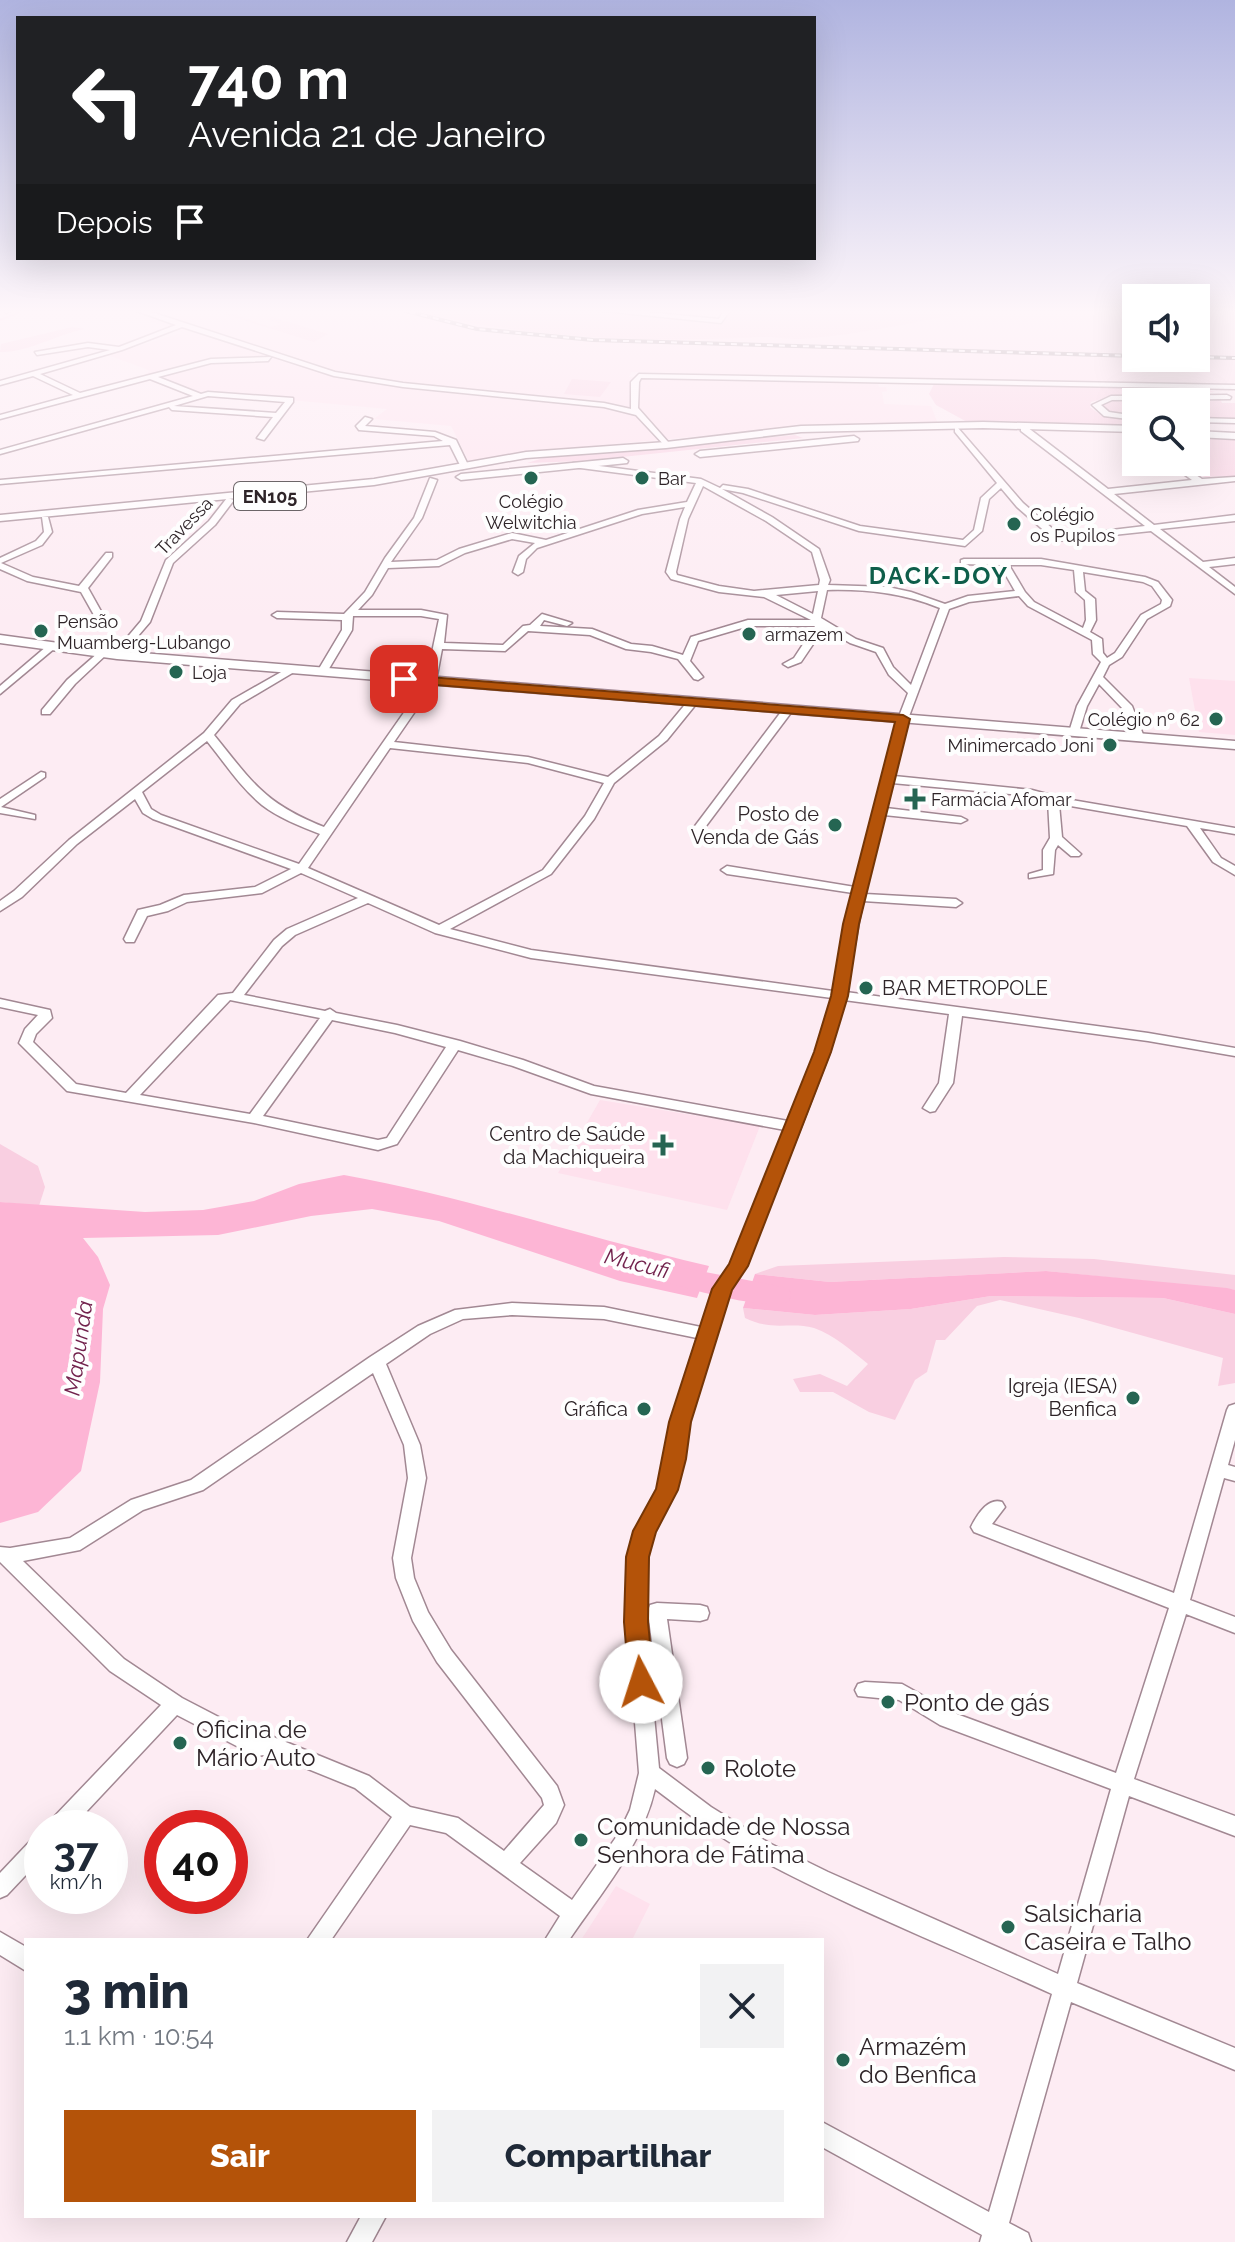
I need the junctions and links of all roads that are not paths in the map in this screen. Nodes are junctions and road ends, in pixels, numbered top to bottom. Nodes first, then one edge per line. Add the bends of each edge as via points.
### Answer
1 (638, 413) edge
2 (140, 414) edge
3 (253, 414) edge
4 (276, 415) joint
5 (368, 419) dead end
6 (1210, 423) edge
7 (1234, 427) edge
8 (1024, 429) junction
9 (958, 430) junction
10 (1122, 430) edge
11 (1122, 431) edge
12 (1210, 431) edge
13 (775, 432) junction
14 (1210, 432) edge
15 (261, 438) dead end
16 (453, 442) junction
17 (666, 445) junction
18 (789, 445) junction
19 (0, 452) edge
20 (526, 455) junction
21 (576, 465) junction
22 (465, 467) junction
23 (540, 470) junction
24 (1191, 476) edge
25 (1235, 479) edge
26 (433, 480) junction
27 (0, 482) edge
28 (1200, 482) junction
29 (706, 483) junction
30 (1001, 484) junction
31 (1107, 492) junction
32 (230, 500) junction
33 (690, 504) junction
34 (1235, 518) edge
35 (45, 519) junction
36 (0, 521) edge
37 (1153, 527) junction
38 (545, 542) junction
39 (1057, 551) junction
40 (109, 555) dead end
41 (1235, 561) edge
42 (964, 562) dead end
43 (1004, 563) junction
44 (0, 564) edge
45 (385, 565) junction
46 (1202, 565) junction
47 (1078, 569) junction
48 (518, 572) dead end
49 (824, 588) junction
50 (82, 589) junction
51 (1235, 591) edge
52 (1021, 593) junction
53 (766, 594) junction
54 (945, 607) junction
55 (277, 615) dead end
56 (348, 615) junction
57 (819, 621) junction
58 (102, 622) dead end
59 (1085, 633) junction
60 (0, 639) edge
61 (440, 646) junction
62 (50, 648) junction
63 (102, 654) junction
64 (117, 655) junction
65 (686, 660) junction
66 (1106, 662) junction
67 (788, 664) dead end
68 (290, 670) junction
69 (322, 672) junction
70 (698, 677) dead end
71 (1097, 677) junction
72 (431, 681) junction
73 (0, 691) edge
74 (911, 691) junction
75 (692, 703) junction
76 (788, 710) junction
77 (46, 712) dead end
78 (903, 719) junction
79 (1074, 732) junction
80 (208, 735) junction
81 (1139, 737) junction
82 (388, 745) junction
83 (1235, 745) edge
84 (41, 775) dead end
85 (888, 779) junction
86 (610, 781) junction
87 (136, 791) junction
88 (1053, 797) junction
89 (0, 804) edge
90 (0, 810) edge
91 (880, 811) junction
92 (31, 817) dead end
93 (961, 820) dead end
94 (1192, 825) junction
95 (1235, 831) edge
96 (696, 832) dead end
97 (328, 833) junction
98 (1056, 838) junction
99 (1075, 854) dead end
100 (301, 869) junction
101 (727, 870) dead end
102 (1235, 871) edge
103 (1033, 876) dead end
104 (859, 894) junction
105 (369, 898) junction
106 (956, 903) dead end
107 (0, 907) edge
108 (439, 930) junction
109 (130, 939) dead end
110 (237, 996) junction
111 (839, 996) junction
112 (0, 1003) edge
113 (956, 1011) junction
114 (330, 1013) junction
115 (455, 1044) junction
116 (1235, 1052) edge
117 (130, 1097) junction
118 (930, 1108) dead end
119 (254, 1119) junction
120 (794, 1127) junction
121 (706, 1334) junction
122 (376, 1361) junction
123 (1235, 1410) edge
124 (1226, 1472) edge
125 (996, 1507) dead end
126 (3, 1553) edge
127 (1180, 1603) junction
128 (700, 1613) dead end
129 (1235, 1625) edge
130 (865, 1690) dead end
131 (175, 1704) junction
132 (677, 1758) dead end
133 (649, 1773) junction
134 (1123, 1783) junction
135 (74, 1810) edge
136 (405, 1815) junction
137 (1235, 1826) edge
138 (24, 1862) edge
139 (506, 1863) junction
140 (0, 1888) edge
141 (574, 1914) junction
142 (319, 1938) edge
143 (557, 1938) edge
144 (0, 1943) edge
145 (24, 1959) edge
146 (1066, 1989) junction
147 (1235, 2059) edge
148 (824, 2135) edge
149 (373, 2218) edge
150 (994, 2236) edge
151 (359, 2242) edge
152 (1019, 2242) edge

1 - 17 street
2 - 19 street
3 - 4 street
4 - 15 street
5 - 16 street via 362,428 435,434
6 - 7 street
7 - 12 main road
7 - 14 main road
8 - 9 main road, EN105
8 - 11 main road, EN105
8 - 31 street
9 - 18 main road, EN105
9 - 30 street
10 - 13 main road, EN105 via 983,425
13 - 17 main road, EN105
13 - 18 main road via 812,438
16 - 22 street
16 - 27 street
17 - 20 main road, EN105
18 - 21 main road, EN105
20 - 22 main road, EN105
20 - 23 main road via 516,460 517,466
21 - 23 main road, EN105
21 - 29 street
22 - 36 main road, EN105 via 374,482
23 - 26 main road, EN105
24 - 28 street
25 - 28 street
26 - 32 main road, EN105
26 - 45 street via 418,518
28 - 31 street
29 - 30 street via 859,528 965,543 978,531 985,498
29 - 33 street
29 - 49 street via 816,551
30 - 39 street
31 - 37 street
32 - 35 main road, EN105
32 - 64 street, Travessa via 169,562 145,622
33 - 38 street via 641,512
33 - 53 street via 671,572 674,577
34 - 37 street
35 - 36 main road, EN105
35 - 44 street via 44,538
37 - 39 street
37 - 46 street
38 - 45 street via 512,536 439,563
38 - 48 street via 527,552
39 - 43 street
39 - 47 street
40 - 50 street
41 - 46 street
42 - 43 street
43 - 52 street
44 - 50 street via 30,579
45 - 56 street
46 - 51 street
47 - 59 street via 1081,592 1090,599 1091,620
47 - 66 street via 1151,582 1167,600 1144,617 1119,655
49 - 53 street
49 - 54 street via 892,590
49 - 57 street
50 - 58 street
52 - 54 street
52 - 59 street via 1031,604
53 - 57 street
54 - 74 street
55 - 56 street
56 - 61 street via 444,617
56 - 69 street via 347,630
57 - 65 street via 748,623 694,639
57 - 67 street via 798,660
57 - 74 street via 880,650 890,673
59 - 66 street via 1097,639 1098,654
60 - 62 main road
61 - 65 street via 505,648 521,631 534,627 592,632
61 - 72 street
62 - 63 main road
62 - 73 street
63 - 64 main road
63 - 77 street
64 - 68 main road
65 - 70 street
66 - 71 street
68 - 69 main road
68 - 80 street via 236,702
69 - 72 main road
71 - 79 street
71 - 81 street via 1128,708
72 - 75 main road
72 - 82 street
74 - 78 street
75 - 76 main road
75 - 86 street via 663,738
76 - 78 main road
76 - 96 street
78 - 79 main road
78 - 85 street
79 - 81 main road
80 - 87 street
80 - 97 street via 263,800
81 - 83 main road
82 - 86 street via 514,756
82 - 97 street
84 - 89 street
85 - 88 street
85 - 91 street
86 - 108 street via 590,817 547,872
87 - 100 street via 147,811 157,817
87 - 107 street
88 - 94 street
88 - 98 street
90 - 92 street
91 - 93 street
91 - 104 street
94 - 95 street
94 - 102 street via 1217,860
97 - 100 street
98 - 99 street
98 - 103 street via 1049,850 1049,872
100 - 105 street
100 - 109 street via 258,890 184,899 142,913
101 - 104 street
104 - 106 street
104 - 111 street
105 - 108 street
105 - 110 street via 291,932
108 - 111 street via 588,964
110 - 114 street
110 - 117 street via 223,998
111 - 113 street
111 - 120 street
112 - 117 street via 45,1013 26,1043 72,1088
113 - 116 street
113 - 118 street via 946,1083
114 - 115 street
114 - 119 street
115 - 119 street via 387,1144
115 - 120 street via 591,1090
117 - 119 street
120 - 121 street
121 - 122 street via 604,1313 512,1309 461,1314
121 - 133 street via 667,1490 644,1531 637,1557 636,1622
122 - 126 street via 197,1485 137,1505 74,1545
122 - 139 street via 412,1445 417,1478 402,1558 405,1578 444,1656 554,1805
123 - 124 street
124 - 127 street
125 - 127 street via 980,1527
126 - 131 street via 117,1665
127 - 129 street
127 - 134 street
128 - 132 street via 657,1611
130 - 134 street via 902,1692 947,1719
131 - 135 street
131 - 136 street via 257,1747 271,1745 362,1782
133 - 141 street via 640,1812 626,1840
133 - 146 street via 762,1850
134 - 137 street
134 - 146 street
136 - 139 street via 451,1825
136 - 142 street
138 - 140 street
139 - 141 street
141 - 143 street
144 - 145 street
146 - 147 street
146 - 150 street
148 - 150 street
149 - 151 street
150 - 152 street

